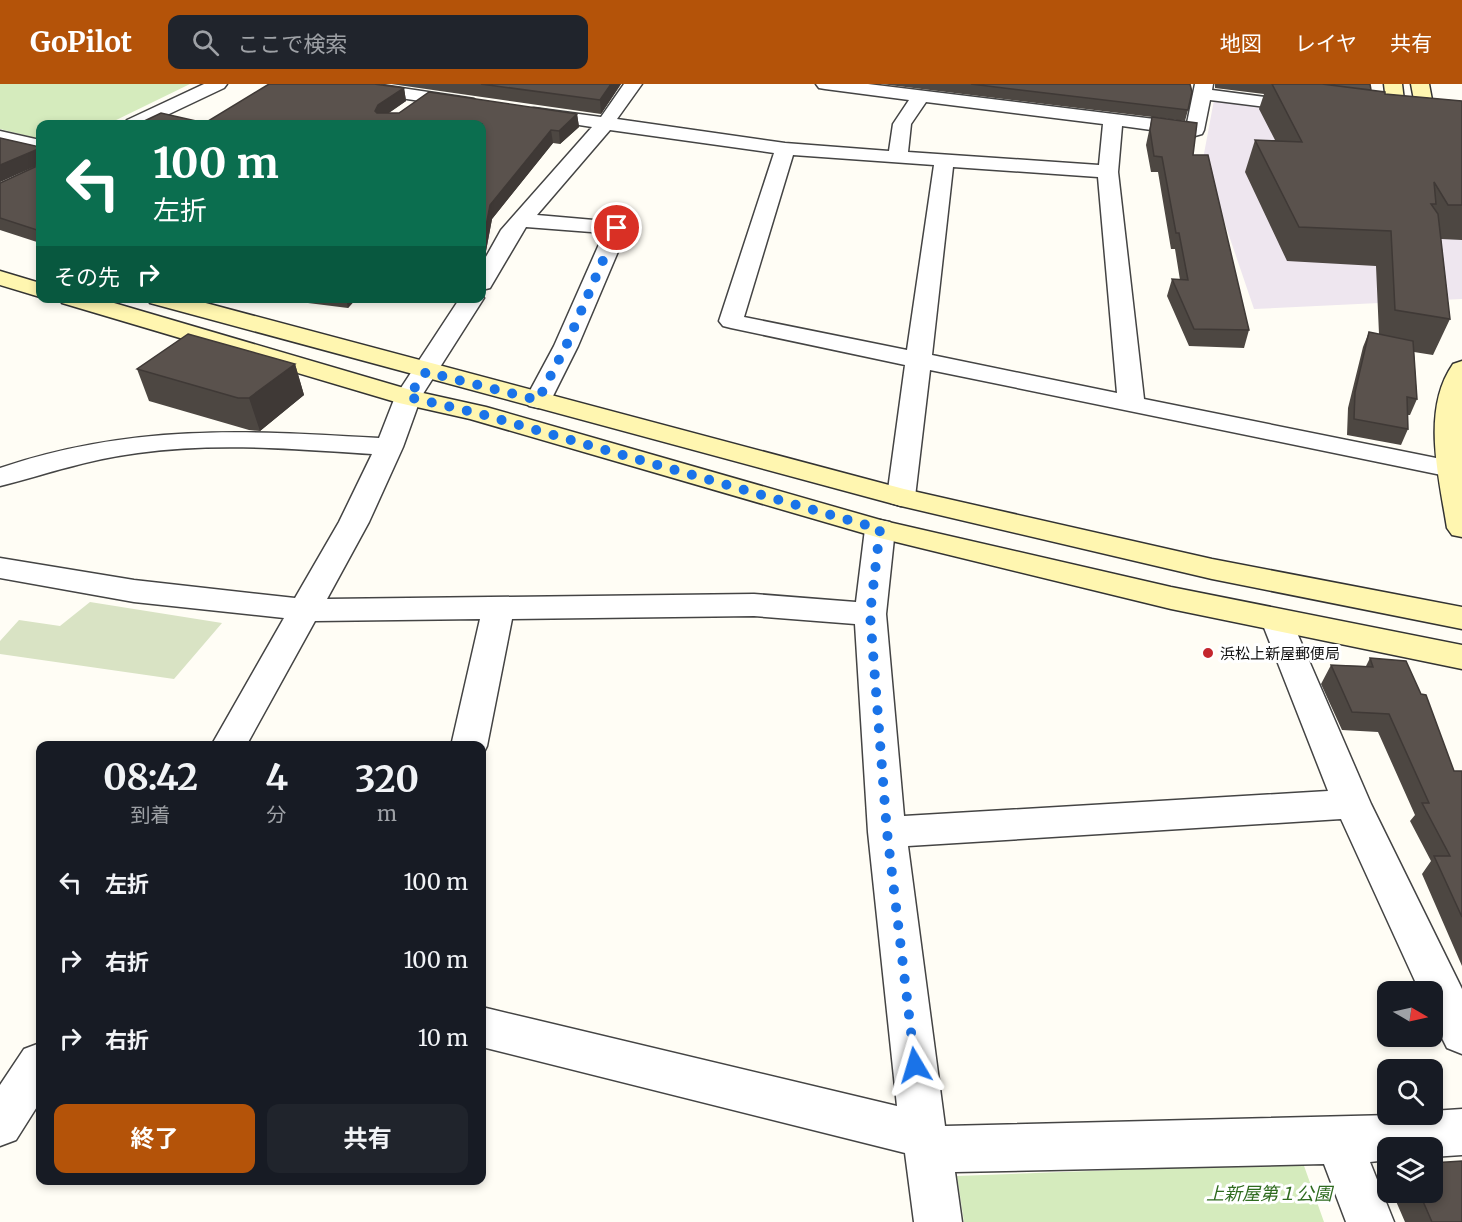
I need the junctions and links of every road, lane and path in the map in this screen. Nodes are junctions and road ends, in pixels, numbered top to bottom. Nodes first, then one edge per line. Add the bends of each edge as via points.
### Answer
1 (218, 84) edge
2 (339, 84) edge
3 (633, 84) edge
4 (825, 84) edge
5 (1393, 84) edge
6 (1420, 84) edge
7 (1203, 89) edge
8 (921, 96) junction
9 (428, 97) junction
10 (487, 106) edge
11 (511, 109) edge
12 (1321, 109) edge
13 (409, 111) edge
14 (1376, 115) edge
15 (1397, 117) junction
16 (142, 120) edge
17 (1113, 120) junction
18 (1427, 121) junction
19 (605, 124) junction
20 (1450, 124) edge
21 (0, 137) edge
22 (36, 145) edge
23 (785, 150) junction
24 (898, 158) junction
25 (944, 161) junction
26 (1108, 172) junction
27 (509, 225) junction
28 (486, 274) edge
29 (0, 278) edge
30 (36, 289) edge
31 (87, 303) edge
32 (176, 303) edge
33 (469, 303) edge
34 (918, 359) junction
35 (1462, 370) edge
36 (426, 372) junction
37 (408, 397) junction
38 (538, 400) junction
39 (1131, 404) junction
40 (389, 447) junction
41 (1451, 469) junction
42 (0, 477) edge
43 (901, 498) junction
44 (1462, 528) edge
45 (880, 529) junction
46 (0, 568) edge
47 (498, 609) junction
48 (305, 610) junction
49 (870, 614) junction
50 (1462, 618) edge
51 (1277, 620) junction
52 (1462, 657) edge
53 (231, 741) edge
54 (470, 741) edge
55 (1352, 804) junction
56 (887, 832) junction
57 (486, 1028) edge
58 (1462, 1034) edge
59 (1462, 1132) edge
60 (1338, 1141) junction
61 (926, 1142) junction
62 (938, 1222) edge
63 (1370, 1222) edge

1 - 16 street
2 - 9 street
3 - 19 street
4 - 8 street
5 - 15 street
6 - 18 street
7 - 12 street
7 - 17 street via 1195,130
8 - 17 street
8 - 24 street via 902,124
9 - 10 street
9 - 13 street
11 - 19 street
14 - 15 street
15 - 18 street
17 - 26 street
18 - 20 street
19 - 23 street
19 - 27 street
21 - 22 street
23 - 24 street
23 - 34 street via 731,321
24 - 25 street
25 - 26 street
25 - 34 street
26 - 39 street
27 - 28 street
27 - 38 street via 617,228
29 - 30 street
31 - 37 street
32 - 36 street
33 - 36 street
34 - 39 street
34 - 43 street
35 - 41 street via 1451,403
36 - 37 street
36 - 38 street
37 - 40 street
37 - 45 street via 477,413
38 - 43 street
39 - 41 street
40 - 42 street via 183,440 104,451
40 - 48 street via 354,522
41 - 44 street
43 - 50 street via 1212,569
45 - 49 street
45 - 51 street
46 - 48 street via 134,591
47 - 48 street
47 - 49 street via 754,605
47 - 54 street
48 - 53 street
49 - 56 street
51 - 52 street
51 - 55 street
55 - 56 street
55 - 58 street
56 - 61 street
57 - 61 street
59 - 60 street
60 - 61 street
60 - 63 street
61 - 62 street

